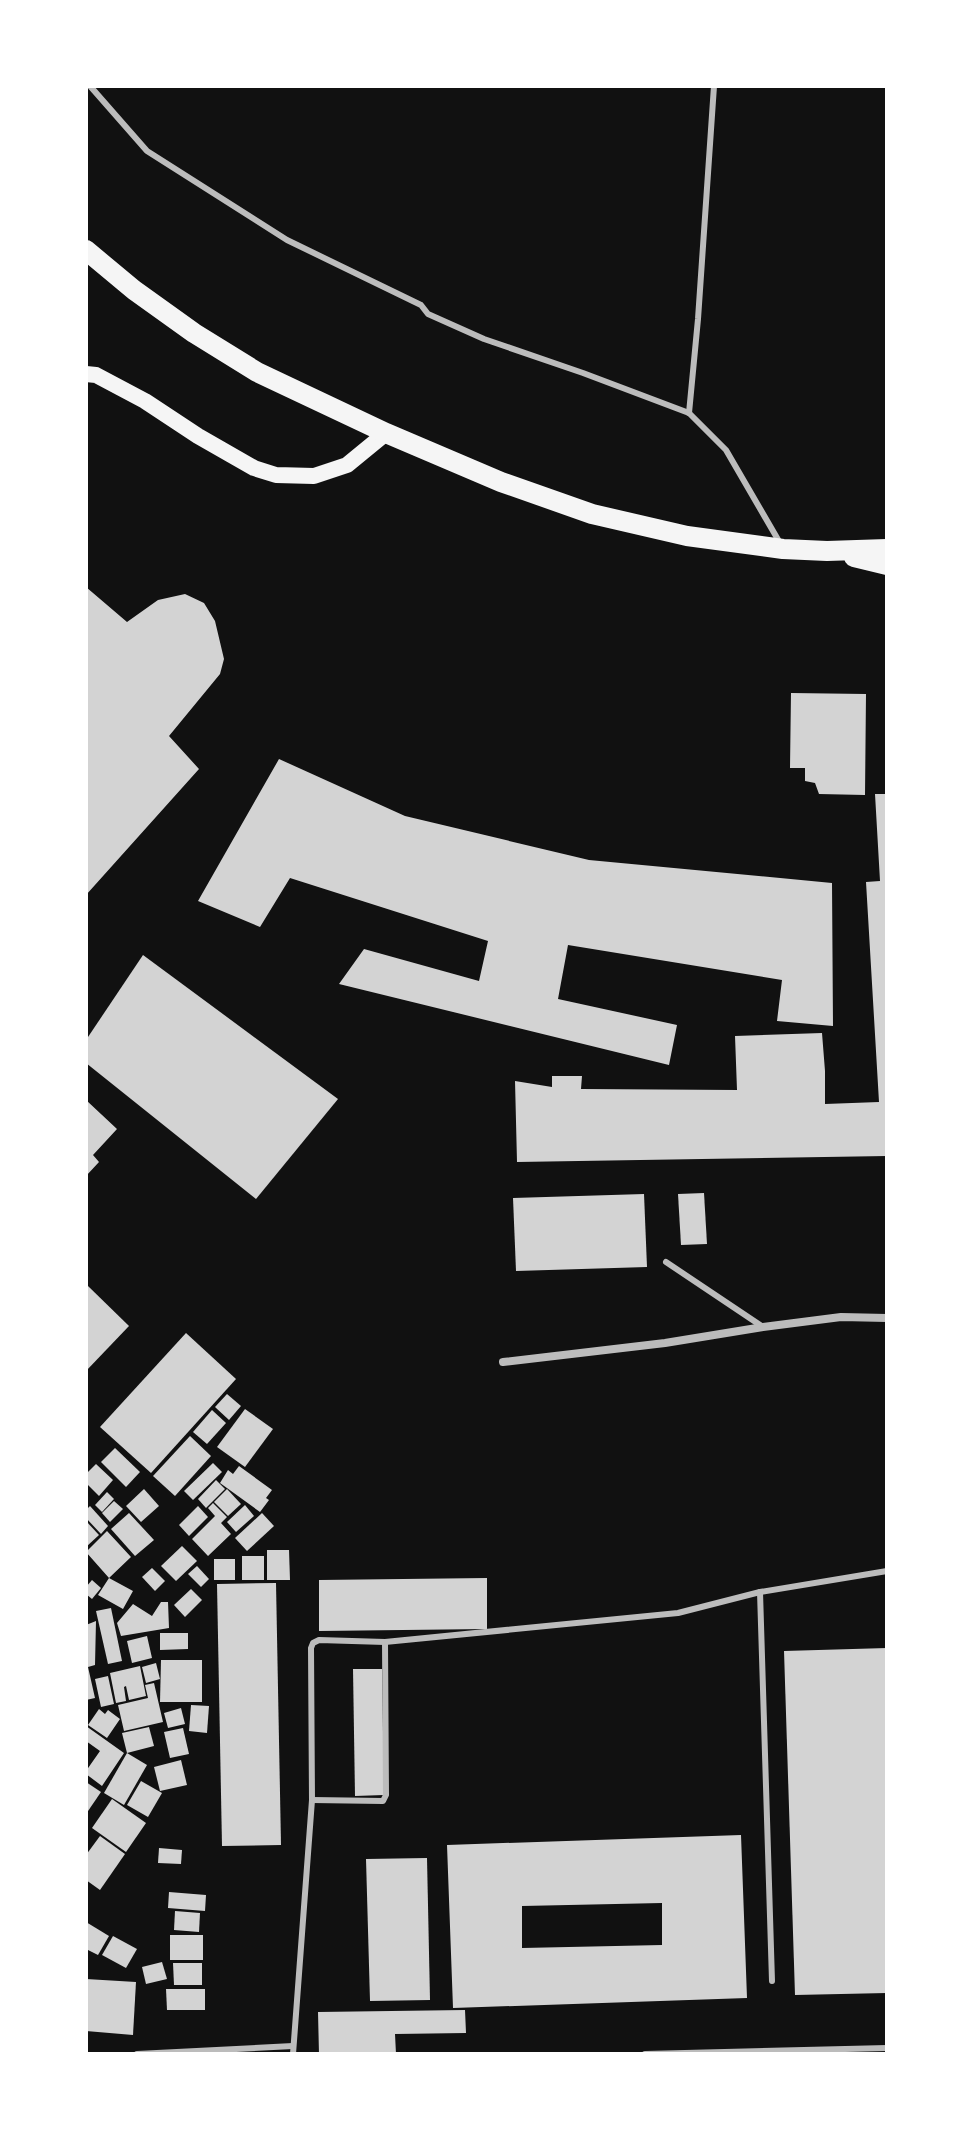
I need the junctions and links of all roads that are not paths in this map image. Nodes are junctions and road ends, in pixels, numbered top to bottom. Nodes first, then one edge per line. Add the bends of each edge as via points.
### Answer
1 (90, 86) edge
2 (714, 86) edge
3 (86, 250) edge
4 (86, 374) edge
5 (689, 413) junction
6 (386, 433) junction
7 (783, 549) junction
8 (887, 549) edge
9 (827, 551) junction
10 (887, 565) edge
11 (666, 1262) dead end
12 (887, 1318) edge
13 (763, 1327) junction
14 (503, 1362) dead end
15 (887, 1571) edge
16 (760, 1592) junction
17 (385, 1642) junction
18 (312, 1800) junction
19 (772, 1981) dead end
20 (293, 2046) junction
21 (887, 2048) edge
22 (137, 2054) edge
23 (293, 2054) edge
24 (645, 2054) edge

1 - 5 lane via 147,151 287,240 484,339
2 - 5 lane
3 - 6 main road via 219,349
4 - 6 main road via 145,401 254,468 276,475 314,476 347,465
5 - 7 lane via 726,450
6 - 7 main road via 592,514 687,536
7 - 9 main road
8 - 9 main road
9 - 10 main road
11 - 13 lane
12 - 13 street via 841,1317
13 - 14 street
15 - 16 lane
16 - 17 lane via 678,1613
16 - 19 lane
17 - 18 lane via 313,1643
17 - 18 lane via 386,1795 383,1801
18 - 20 lane
20 - 22 lane
20 - 23 lane
21 - 24 lane

